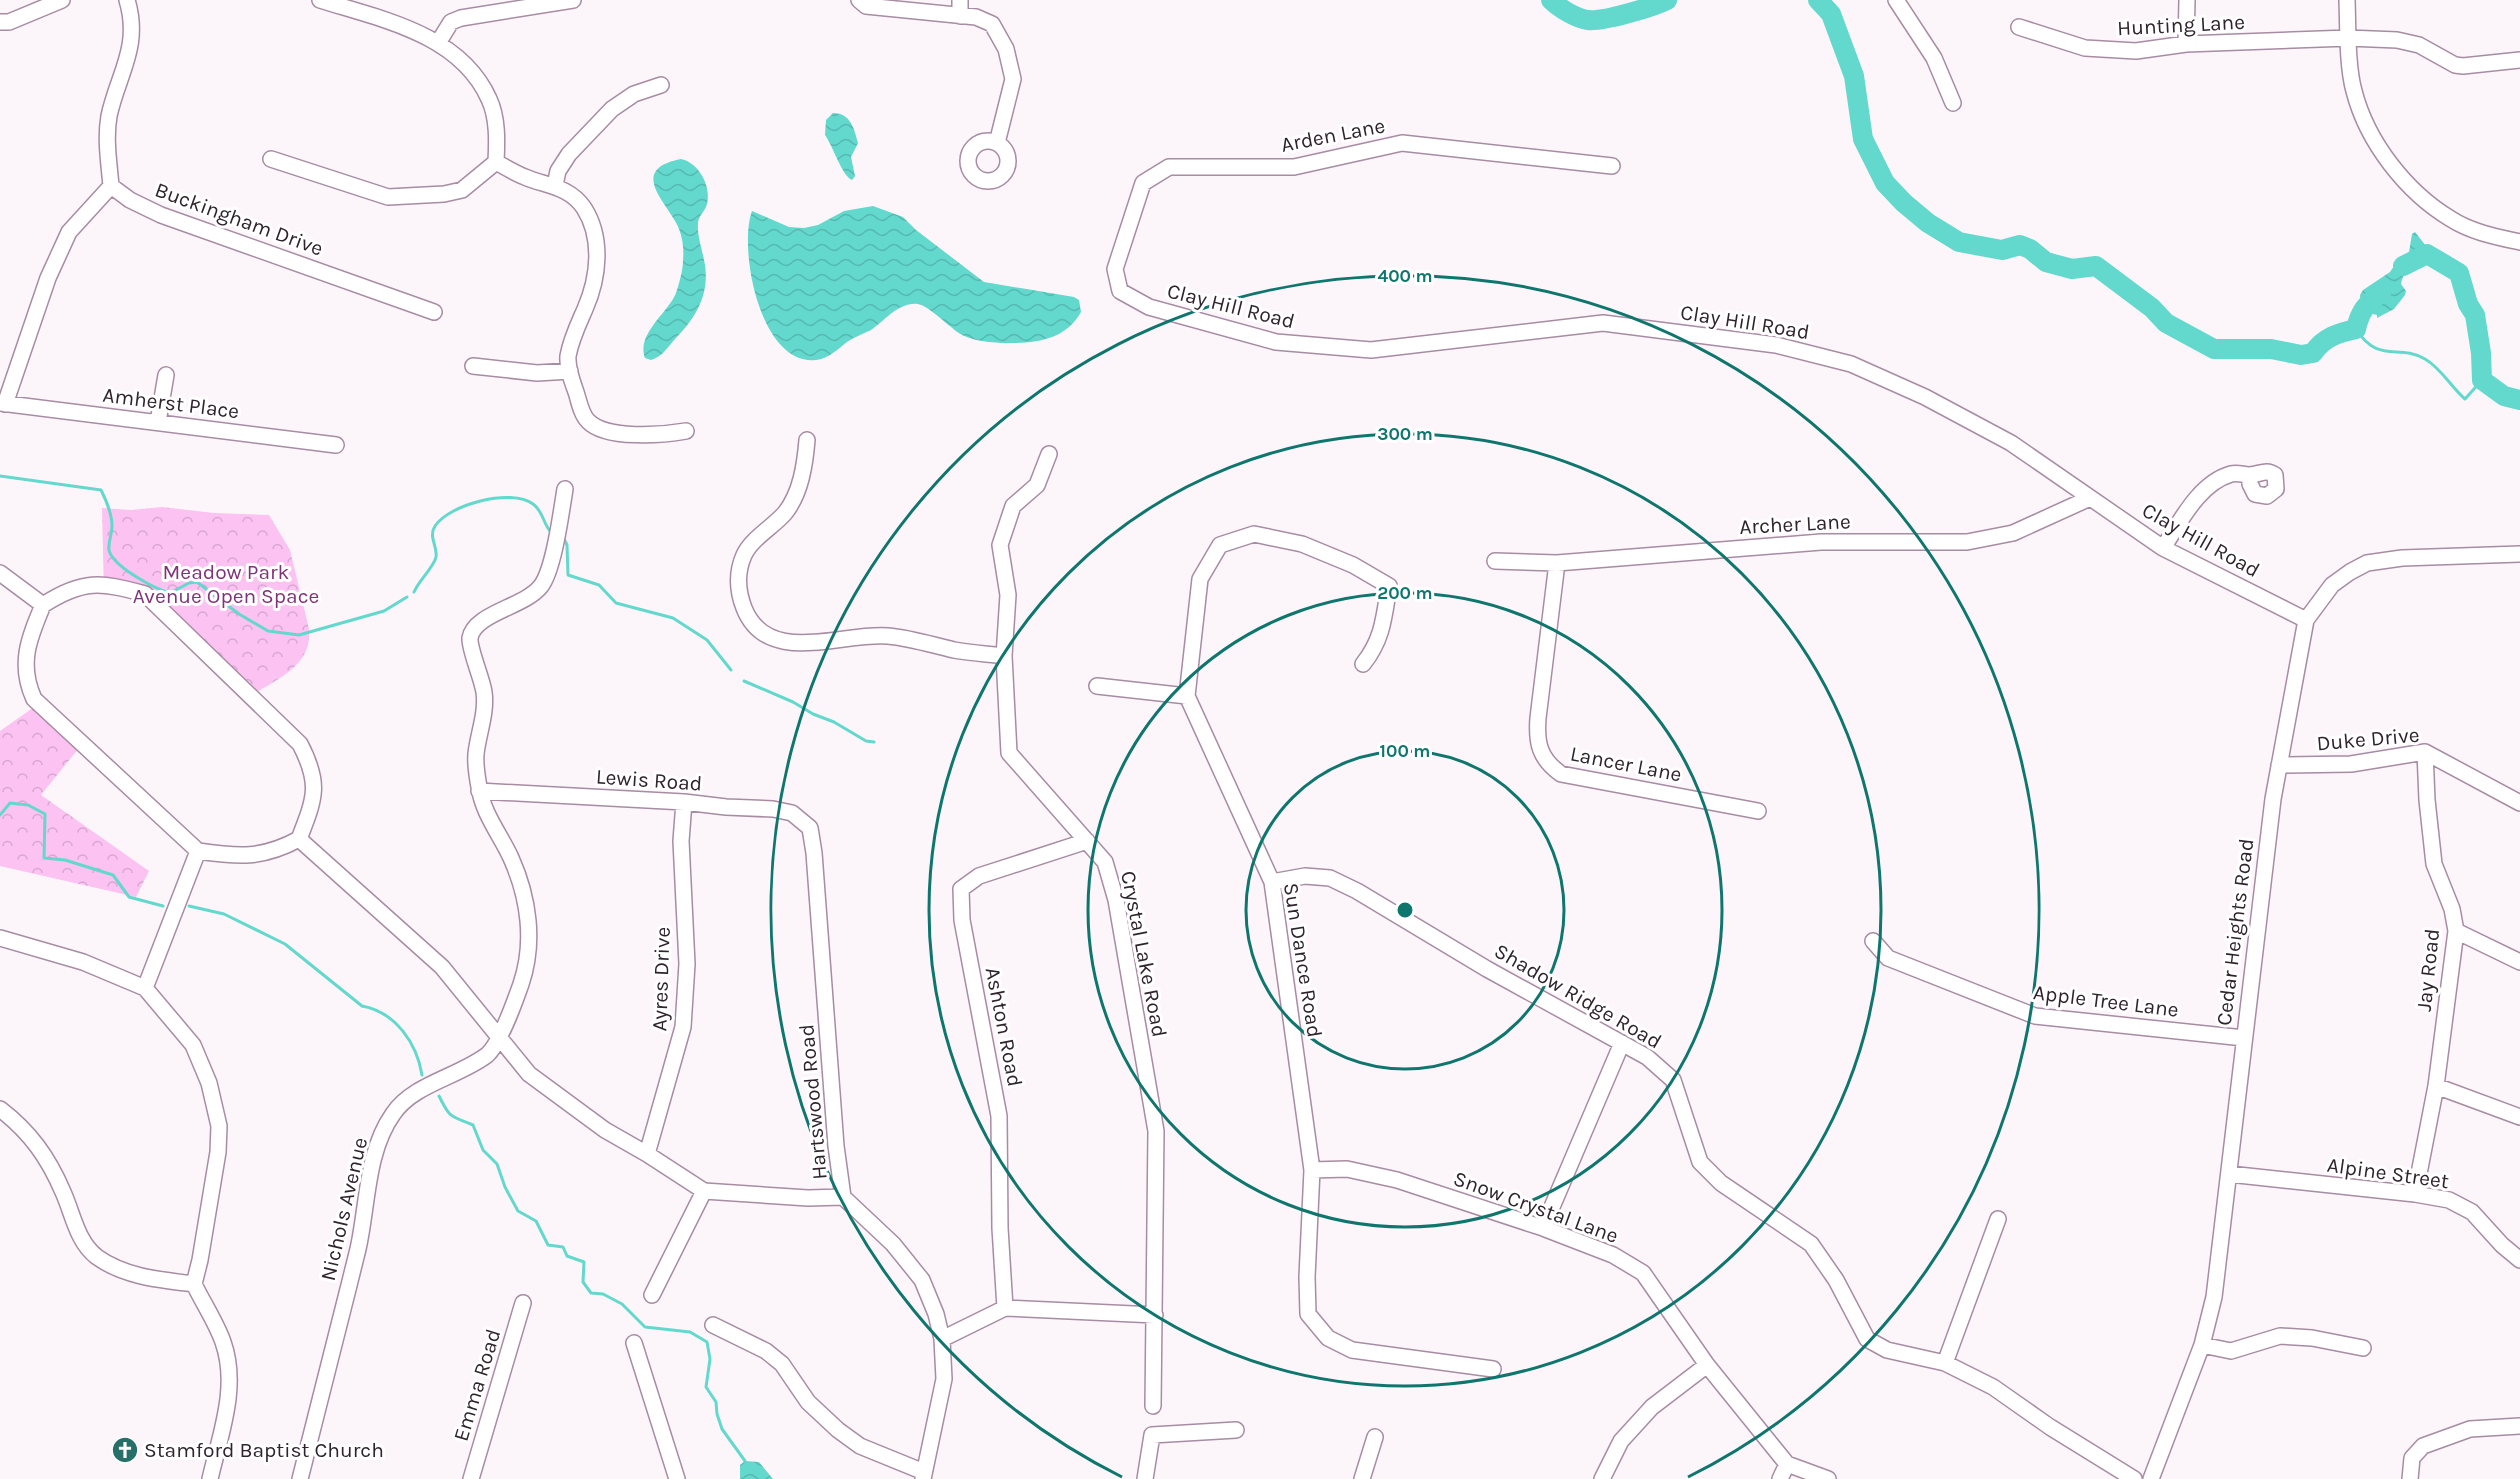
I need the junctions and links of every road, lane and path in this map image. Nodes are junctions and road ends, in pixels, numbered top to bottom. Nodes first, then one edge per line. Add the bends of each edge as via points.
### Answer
1 (62, 0) edge
2 (127, 0) edge
3 (320, 0) edge
4 (573, 0) edge
5 (859, 0) edge
6 (960, 0) edge
7 (1896, 0) edge
8 (2187, 0) edge
9 (2347, 0) edge
10 (960, 16) junction
11 (0, 22) edge
12 (2019, 27) dead end
13 (2348, 38) junction
14 (438, 43) junction
15 (2186, 44) junction
16 (2520, 60) edge
17 (661, 85) dead end
18 (1953, 103) dead end
19 (997, 143) dead end
20 (271, 159) dead end
21 (496, 162) junction
22 (1612, 166) dead end
23 (555, 185) junction
24 (111, 186) junction
25 (2520, 242) edge
26 (1119, 291) joint
27 (434, 312) dead end
28 (472, 366) dead end
29 (570, 371) junction
30 (166, 375) dead end
31 (2, 403) edge
32 (158, 422) junction
33 (686, 431) dead end
34 (807, 440) dead end
35 (336, 445) dead end
36 (1049, 454) dead end
37 (2250, 475) dead end
38 (565, 489) dead end
39 (2090, 498) junction
40 (2163, 548) junction
41 (2520, 554) edge
42 (1495, 561) dead end
43 (1557, 563) junction
44 (0, 573) edge
45 (43, 605) junction
46 (2306, 620) junction
47 (1004, 656) junction
48 (1363, 664) dead end
49 (1097, 686) dead end
50 (1187, 696) junction
51 (2425, 752) junction
52 (2279, 765) junction
53 (479, 790) junction
54 (684, 802) junction
55 (2520, 803) edge
56 (1758, 811) dead end
57 (810, 828) joint
58 (299, 839) junction
59 (1087, 841) junction
60 (198, 851) junction
61 (1272, 882) junction
62 (2456, 931) junction
63 (0, 938) edge
64 (1873, 941) dead end
65 (2520, 962) edge
66 (145, 988) junction
67 (500, 1038) junction
68 (2244, 1038) junction
69 (1622, 1043) junction
70 (2436, 1086) junction
71 (0, 1109) edge
72 (2520, 1117) edge
73 (647, 1154) junction
74 (1312, 1170) junction
75 (2229, 1174) junction
76 (704, 1191) junction
77 (2415, 1194) junction
78 (843, 1197) junction
79 (1998, 1219) dead end
80 (1543, 1228) junction
81 (2520, 1260) edge
82 (194, 1284) junction
83 (652, 1295) dead end
84 (523, 1303) dead end
85 (1005, 1308) junction
86 (1155, 1314) junction
87 (712, 1325) dead end
88 (942, 1339) junction
89 (634, 1343) dead end
90 (2202, 1346) junction
91 (2363, 1348) dead end
92 (1944, 1363) junction
93 (1707, 1365) junction
94 (1493, 1369) dead end
95 (1154, 1406) dead end
96 (2520, 1426) edge
97 (1236, 1430) dead end
98 (1375, 1437) dead end
99 (1787, 1464) junction
100 (924, 1475) edge
101 (210, 1479) edge
102 (300, 1479) edge
103 (471, 1479) edge
104 (677, 1479) edge
105 (1145, 1479) edge
106 (1362, 1479) edge
107 (1602, 1479) edge
108 (1780, 1479) edge
109 (1828, 1479) edge
110 (2134, 1479) edge
111 (2151, 1479) edge
112 (2410, 1479) edge

1 - 11 street via 9,22
2 - 24 street via 132,16 127,63 107,132
3 - 14 street via 404,26
4 - 14 street via 461,18 451,22
5 - 10 street via 866,6
6 - 10 street
7 - 18 street via 1934,58
8 - 15 street
9 - 13 street
10 - 19 street via 992,24 1006,49 1013,79
12 - 15 street, Hunting Lane via 2085,48 2136,51
13 - 15 street, Hunting Lane
13 - 16 street, Hunting Lane via 2411,42 2463,66
13 - 25 street via 2353,90 2376,146 2408,185 2451,220 2493,237
14 - 21 street via 466,65 490,99 497,132
17 - 23 street via 634,93 612,109 569,154 558,171
20 - 21 street via 388,197 462,190
21 - 23 street via 526,177
22 - 26 street, Arden Lane via 1402,143 1294,167 1169,167 1143,183 1115,269
23 - 29 street via 582,206 597,237 595,276 573,335
24 - 27 street, Buckingham Drive via 161,215
24 - 31 street via 69,232
26 - 39 street, Clay Hill Road via 1149,307 1276,342 1330,347 1371,350 1603,323 1776,345 1851,364 1925,397 2011,443
28 - 29 street via 537,373
29 - 33 street via 582,410 597,427 654,435
30 - 32 street
31 - 32 street, Amherst Place
32 - 35 street, Amherst Place
34 - 47 street via 799,486 785,512 745,554 738,577 745,611 760,632 806,644 885,636
36 - 47 street, Crystal Lake Road via 1037,485 1013,506 1000,545 1008,595
37 - 40 street via 2230,474 2211,485 2196,499
38 - 53 street, Nichols Avenue via 552,563 542,585 527,600 479,623 470,638 485,697 475,766
39 - 40 street, Clay Hill Road
39 - 43 street, Archer Lane via 2013,533 1967,542 1821,542
40 - 46 street, Clay Hill Road
41 - 46 street, Cedar Heights Road via 2367,563 2332,585
42 - 43 street, Archer Lane
43 - 56 street, Lancer Lane via 1537,729 1542,757 1561,774
44 - 45 street
45 - 58 street via 79,585 113,585 145,594 300,744 314,783 312,805
45 - 60 street via 25,658 26,682 34,699
46 - 52 street, Cedar Heights Road
47 - 59 street, Crystal Lake Road via 1009,753
48 - 50 street via 1375,649 1389,586 1302,543 1254,534 1220,545 1200,579
49 - 50 street
50 - 61 street, Sun Dance Road
51 - 52 street, Duke Drive via 2351,764
51 - 55 street, Duke Drive
51 - 62 street, Jay Road via 2434,864 2452,909
52 - 68 street, Cedar Heights Road
53 - 54 street, Lewis Road
53 - 67 street, Nichols Avenue via 526,903 530,945 521,983
54 - 57 street, Lewis Road via 773,809 792,813
54 - 73 street, Ayres Drive via 681,841 687,964 683,1027
57 - 78 street, Hartswood Road
58 - 60 street via 257,855
58 - 67 street via 441,967
59 - 85 street, Ashton Road via 979,876 961,889 962,921 999,1116
59 - 86 street, Crystal Lake Road via 1105,862 1116,900 1156,1131
60 - 66 street
61 - 69 street, Shadow Ridge Road via 1305,876 1330,878
61 - 74 street, Sun Dance Road
62 - 65 street
62 - 70 street, Jay Road
63 - 66 street via 83,962
64 - 68 street, Apple Tree Lane via 1888,958 2036,1016
66 - 82 street via 193,1045 209,1083 219,1126 218,1152
67 - 73 street via 529,1074 604,1130
67 - 102 street, Nichols Avenue via 489,1054 409,1095 379,1139 358,1246
68 - 75 street, Cedar Heights Road
69 - 80 street
69 - 92 street, Shadow Ridge Road via 1647,1057 1673,1080 1700,1162 1721,1183 1811,1244 1836,1280 1867,1339 1887,1350
70 - 72 street
70 - 77 street, Jay Road
71 - 82 street via 21,1125 44,1153 80,1237 96,1256 144,1277
73 - 76 street
74 - 80 street, Snow Crystal Lane via 1347,1168 1397,1180
74 - 94 street, Sun Dance Road via 1308,1314 1328,1338 1352,1350
75 - 77 street, Alpine Street
75 - 90 street, Cedar Heights Road via 2214,1297
76 - 78 street
76 - 83 street
77 - 81 street, Alpine Street via 2450,1200 2472,1212
78 - 88 street, Hartswood Road via 893,1244 922,1280
79 - 92 street
80 - 93 street, Snow Crystal Lane via 1613,1255 1643,1273
82 - 101 street via 223,1342 229,1371 227,1405
84 - 103 street, Emma Road
85 - 86 street
85 - 88 street
86 - 95 street, Crystal Lake Road
87 - 100 street via 766,1350 782,1364 808,1402 860,1446
88 - 100 street, Hartswood Road via 944,1379
89 - 104 street
90 - 91 street via 2231,1351 2280,1336
90 - 111 street, Cedar Heights Road
92 - 110 street, Shadow Ridge Road via 1993,1387
93 - 99 street, Snow Crystal Lane
93 - 107 street via 1652,1407 1622,1442
96 - 112 street via 2470,1428 2423,1446 2412,1458
97 - 105 street via 1152,1435
98 - 106 street
99 - 108 street
99 - 109 street

